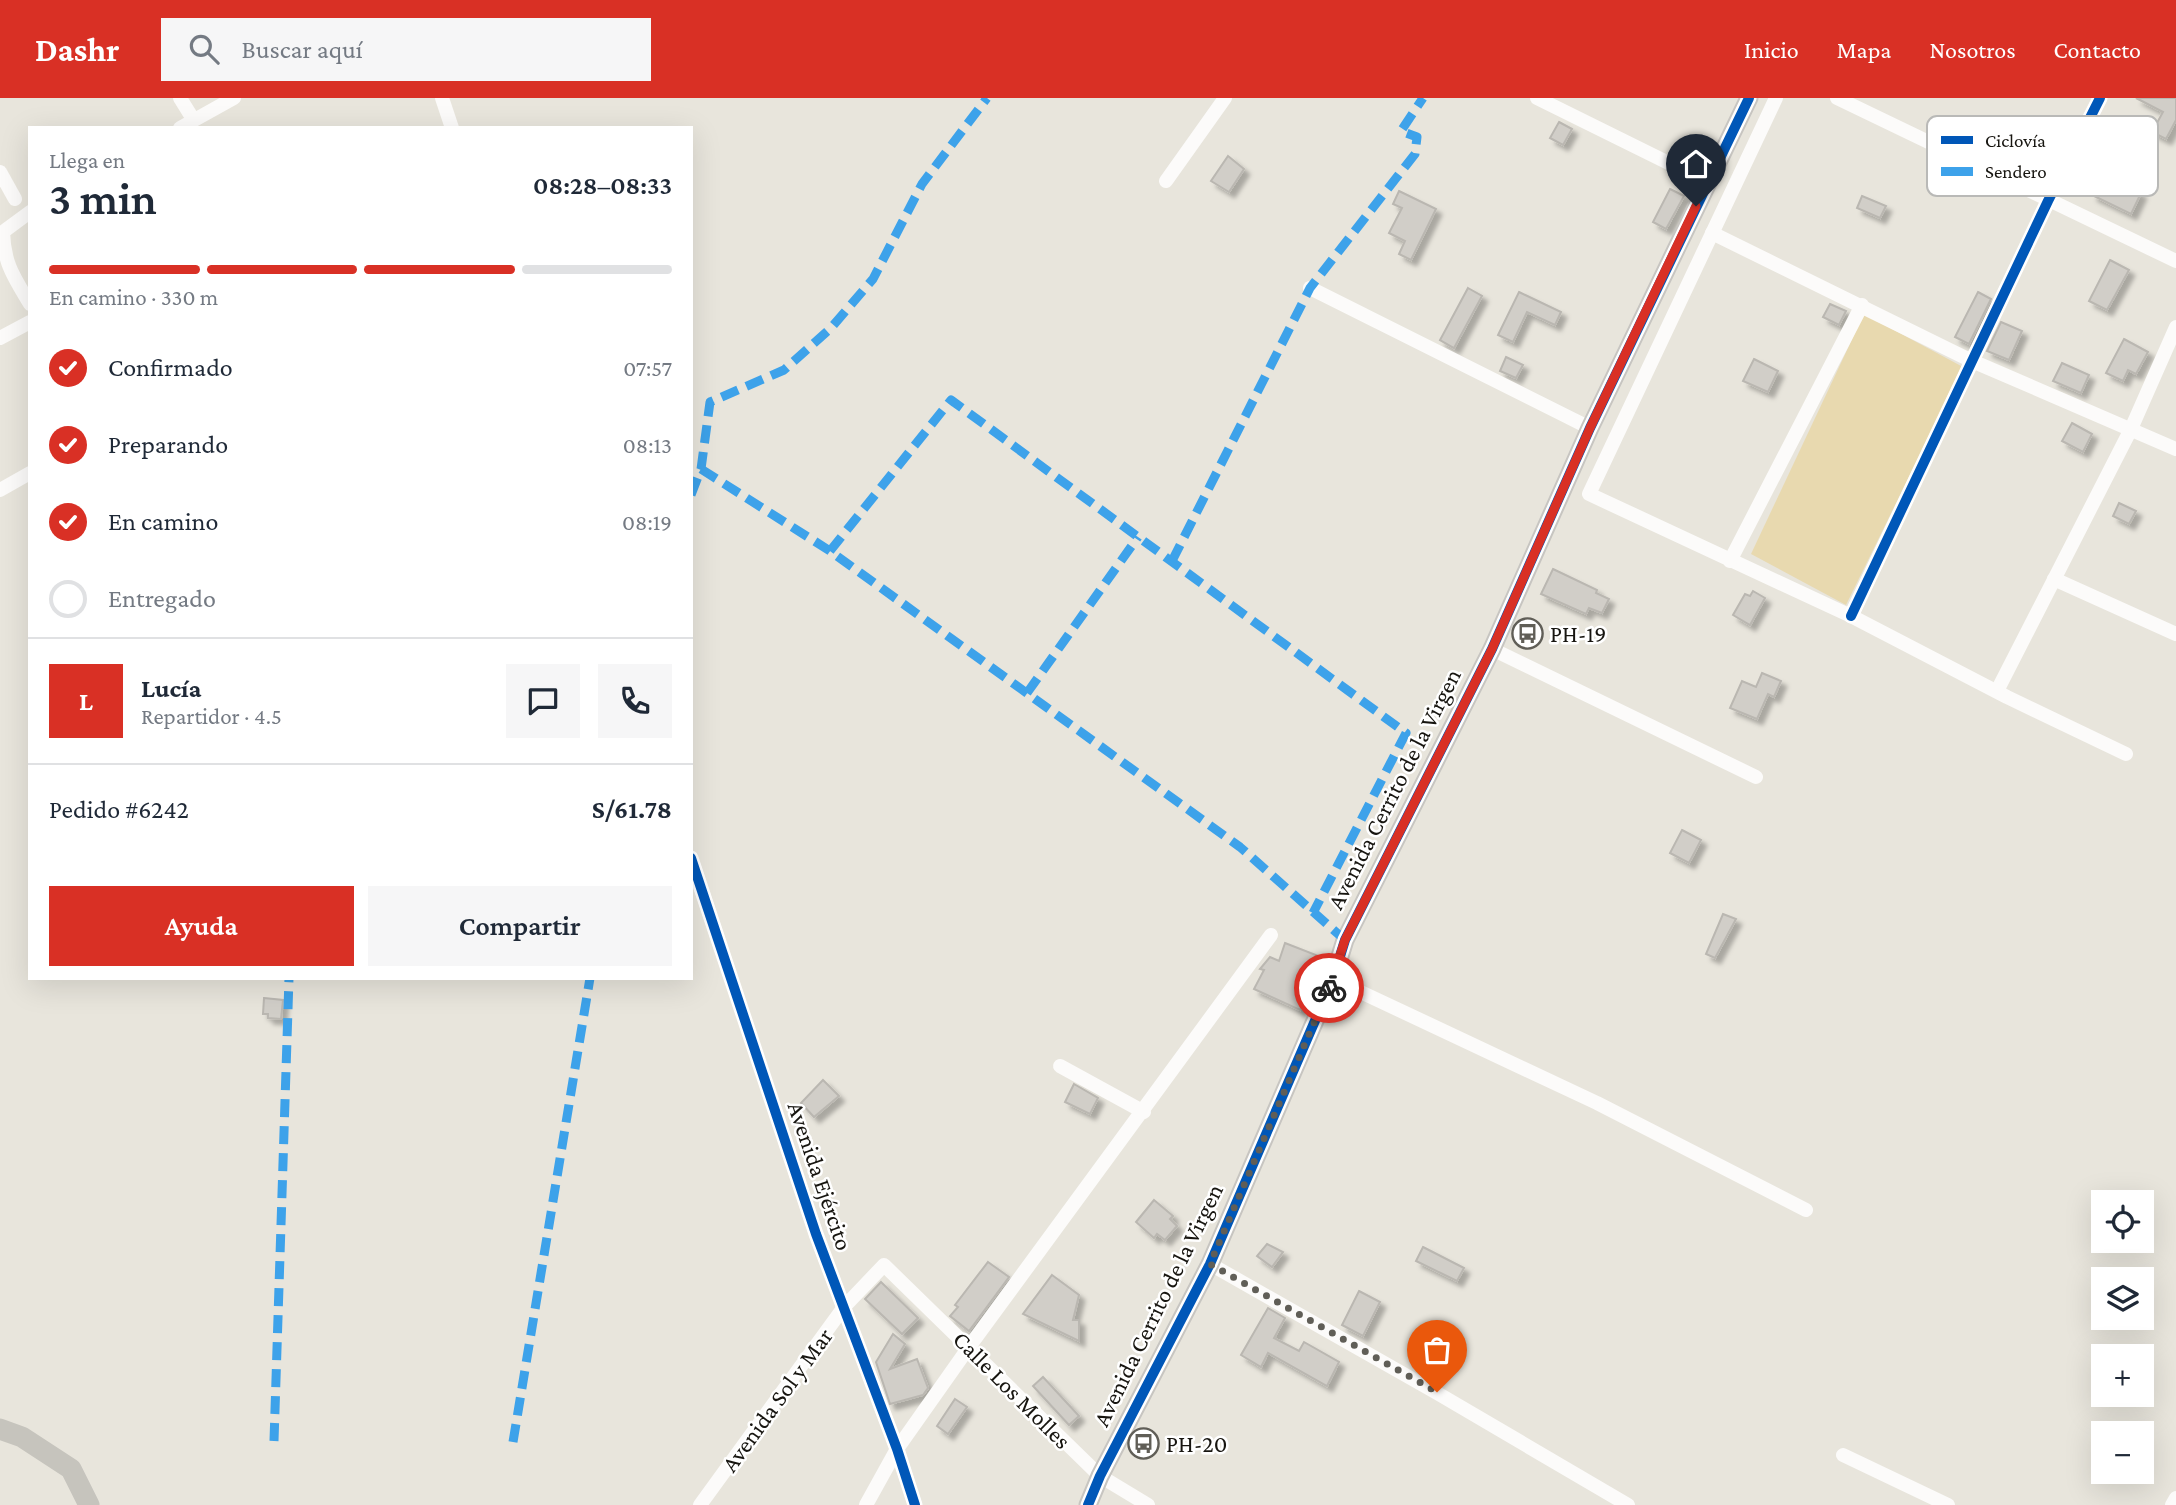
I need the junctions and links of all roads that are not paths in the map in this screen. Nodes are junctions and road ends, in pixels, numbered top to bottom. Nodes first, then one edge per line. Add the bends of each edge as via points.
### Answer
1 (180, 98) edge
2 (234, 98) edge
3 (442, 98) edge
4 (1225, 98) edge
5 (1537, 98) edge
6 (1749, 98) edge
7 (1776, 98) edge
8 (1837, 98) edge
9 (2100, 98) edge
10 (2091, 116) edge
11 (193, 119) junction
12 (183, 126) edge
13 (450, 126) edge
14 (1927, 142) edge
15 (0, 172) edge
16 (1166, 181) dead end
17 (1707, 182) junction
18 (2038, 196) edge
19 (2051, 196) edge
20 (15, 198) dead end
21 (2048, 201) junction
22 (28, 213) edge
23 (1712, 233) junction
24 (2176, 261) edge
25 (1310, 288) dead end
26 (28, 301) edge
27 (1862, 305) junction
28 (28, 323) edge
29 (2176, 327) edge
30 (0, 338) edge
31 (1972, 361) junction
32 (1590, 428) junction
33 (2131, 429) junction
34 (2176, 449) edge
35 (28, 474) edge
36 (0, 490) edge
37 (1730, 561) junction
38 (2054, 579) junction
39 (1851, 616) junction
40 (2176, 634) edge
41 (1492, 649) junction
42 (1997, 691) junction
43 (2126, 754) dead end
44 (1756, 777) dead end
45 (693, 864) edge
46 (1271, 935) dead end
47 (1333, 979) junction
48 (1060, 1066) dead end
49 (1144, 1111) junction
50 (1806, 1210) dead end
51 (1210, 1264) junction
52 (884, 1265) joint
53 (844, 1307) junction
54 (969, 1347) junction
55 (0, 1429) edge
56 (897, 1449) junction
57 (1843, 1455) dead end
58 (1100, 1476) junction
59 (2176, 1498) edge
60 (707, 1503) edge
61 (89, 1505) edge
62 (866, 1505) edge
63 (915, 1505) edge
64 (1088, 1505) edge
65 (1148, 1505) edge
66 (1628, 1505) edge
67 (1948, 1505) edge
68 (2172, 1505) edge

1 - 11 street
2 - 11 street
3 - 13 street
4 - 16 street
5 - 17 street
6 - 17 street, Avenida Cerrito de la Virgen
7 - 23 street
8 - 14 street
9 - 10 street
11 - 12 street
15 - 20 street
17 - 32 street, Avenida Cerrito de la Virgen
18 - 21 street
19 - 21 street
21 - 24 street
21 - 31 street
22 - 26 street via 3,232 3,253
23 - 27 street
23 - 37 street via 1589,495
25 - 32 street
27 - 31 street
27 - 37 street
28 - 30 street
29 - 33 street
31 - 33 street
31 - 39 street
32 - 41 street, Avenida Cerrito de la Virgen
33 - 34 street
33 - 38 street
35 - 36 street
37 - 39 street
38 - 40 street
38 - 42 street
39 - 42 street
41 - 44 street
41 - 47 street, Avenida Cerrito de la Virgen via 1345,940
42 - 43 street
45 - 53 street, Avenida Ejército
46 - 49 street
47 - 50 street via 1597,1103
47 - 51 street, Avenida Cerrito de la Virgen
48 - 49 street
49 - 54 street
51 - 58 street, Avenida Cerrito de la Virgen
51 - 66 street
52 - 53 street, Avenida Sol y Mar
52 - 54 street, Calle Los Molles
53 - 56 street, Avenida Ejército
53 - 60 street, Avenida Sol y Mar
54 - 56 street
54 - 58 street, Calle Los Molles
55 - 61 main road via 22,1437 71,1469
56 - 62 street
56 - 63 street, Avenida Ejército
57 - 67 street
58 - 64 street, Avenida Cerrito de la Virgen
58 - 65 street, Calle Los Molles
59 - 68 street

